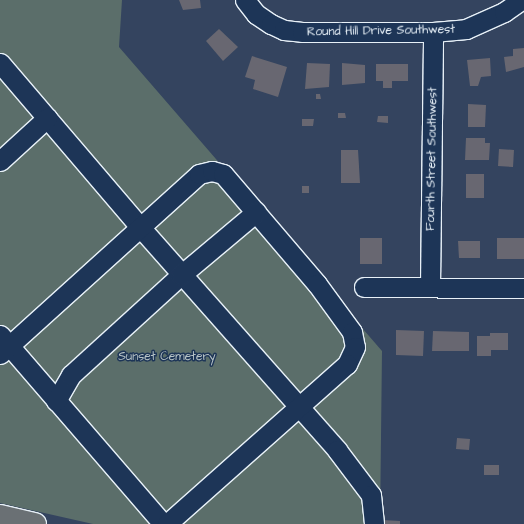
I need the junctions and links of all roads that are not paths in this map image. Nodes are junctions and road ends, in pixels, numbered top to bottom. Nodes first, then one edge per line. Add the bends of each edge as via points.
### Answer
1 (245, 0) edge
2 (521, 0) edge
3 (433, 32) junction
4 (0, 63) edge
5 (47, 118) junction
6 (0, 161) edge
7 (256, 212) junction
8 (140, 227) junction
9 (182, 275) junction
10 (430, 286) junction
11 (364, 287) dead end
12 (524, 288) edge
13 (3, 345) edge
14 (56, 401) junction
15 (299, 408) junction
16 (8, 520) edge
17 (35, 524) edge
18 (163, 524) edge
19 (168, 524) edge
20 (374, 524) edge

1 - 3 street, Round Hill Drive Southwest via 256,14 284,30
2 - 3 street, Round Hill Drive Southwest via 504,12 466,29
3 - 10 street, Fourth Street Southwest
4 - 5 street
5 - 6 street
5 - 8 street
7 - 8 street via 224,174 212,171 199,174
7 - 9 street
7 - 15 street via 317,284 352,332 355,347 347,364
8 - 9 street
8 - 13 street
9 - 14 street via 71,375
9 - 15 street
10 - 11 street
10 - 12 street
13 - 14 street
14 - 18 street
15 - 19 street
15 - 20 street via 372,494
16 - 17 main road

